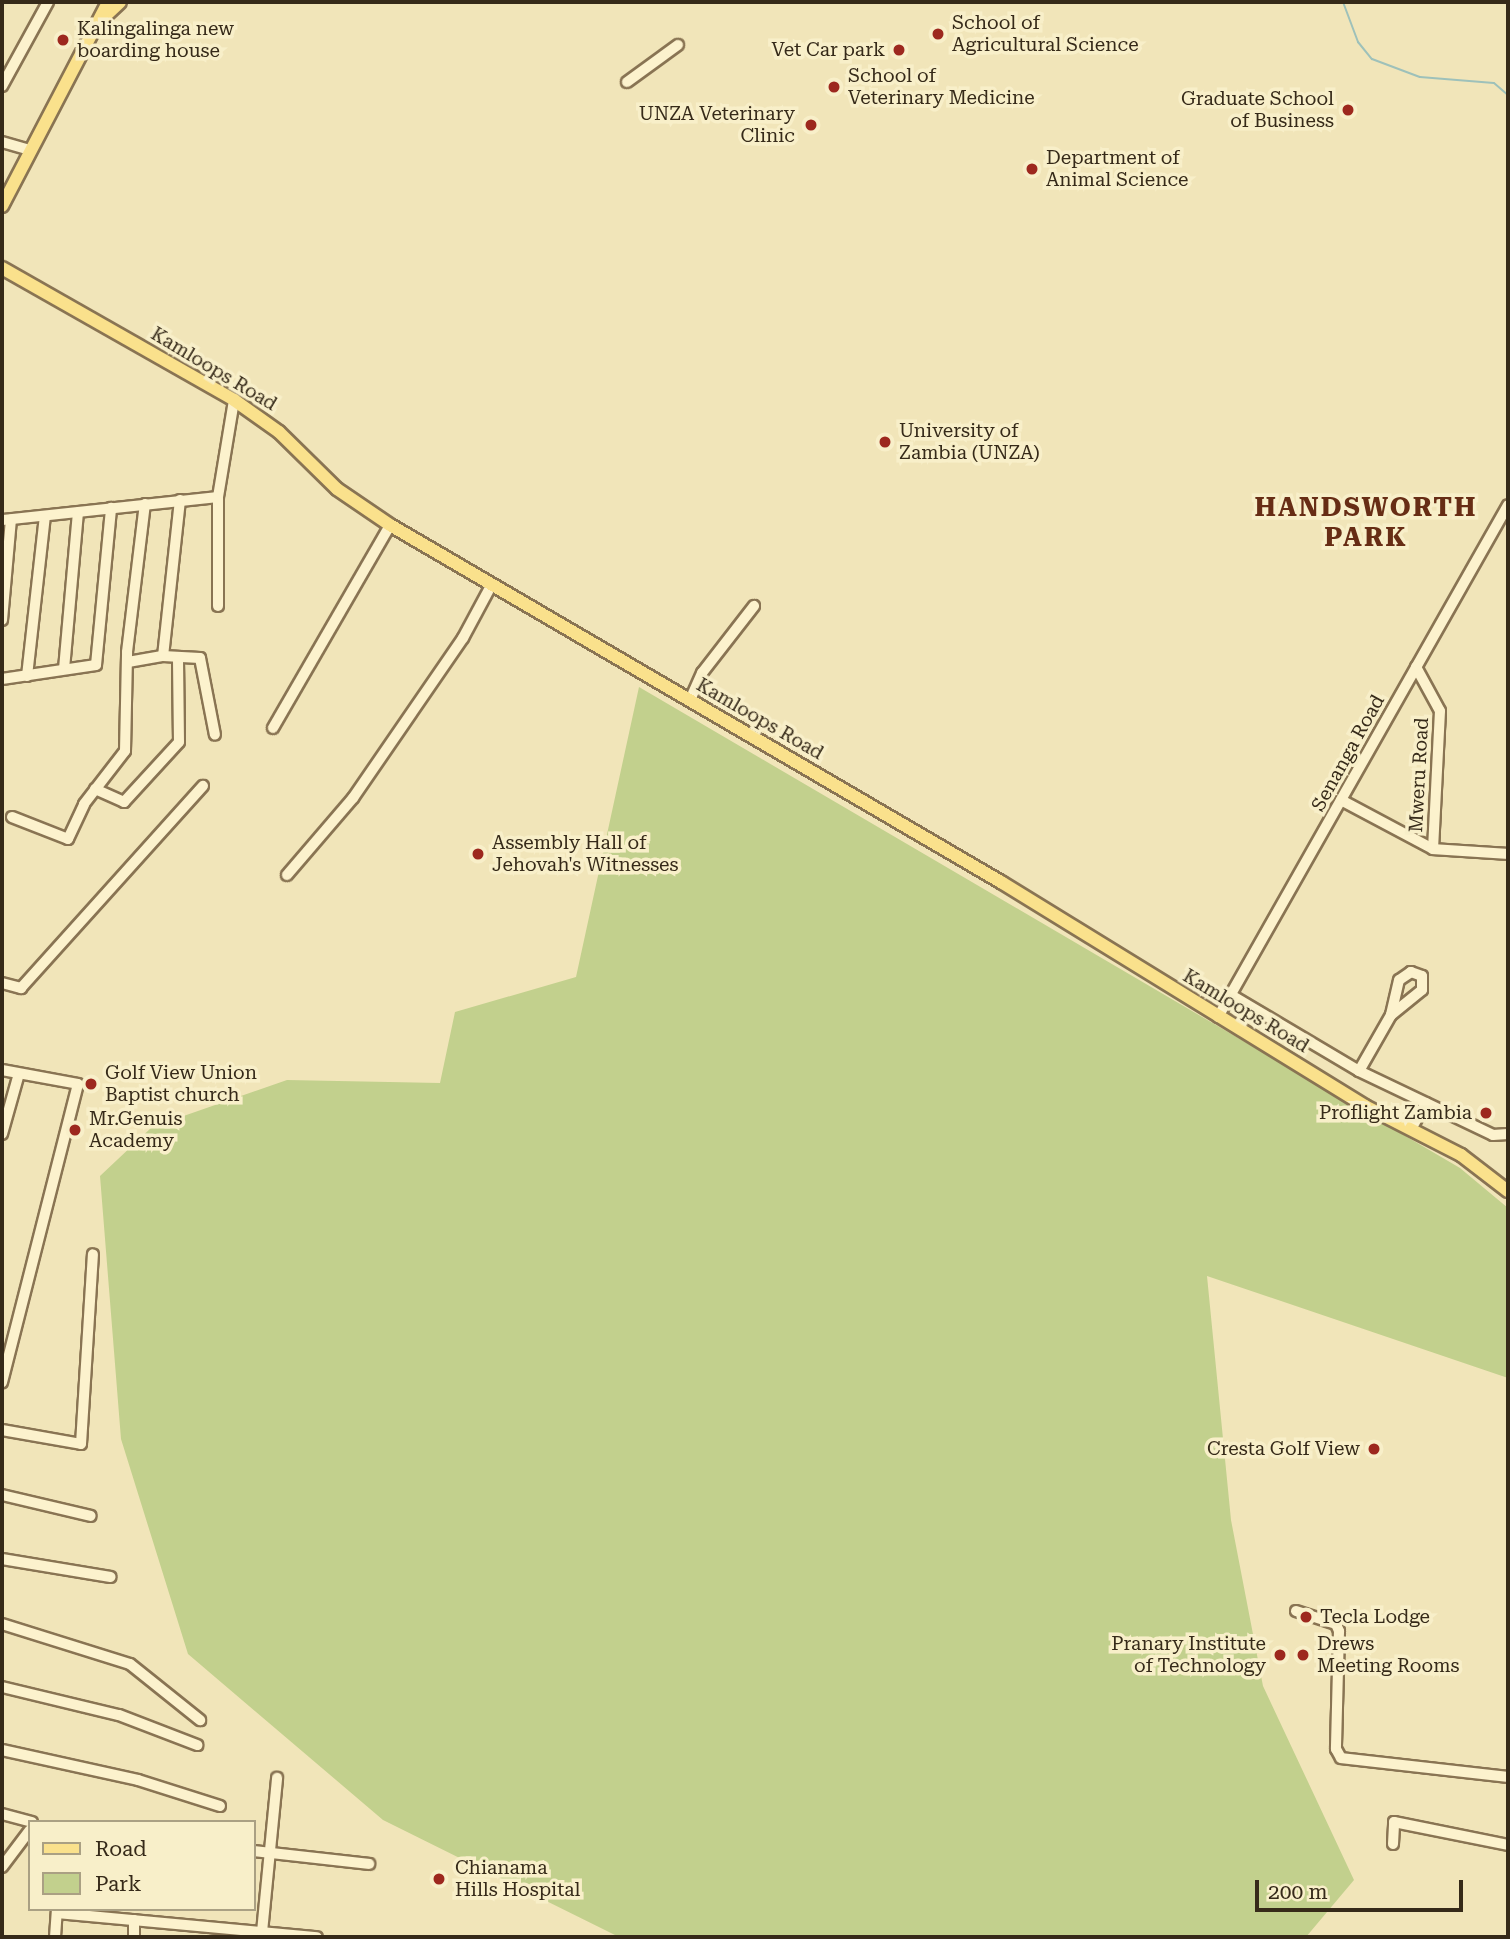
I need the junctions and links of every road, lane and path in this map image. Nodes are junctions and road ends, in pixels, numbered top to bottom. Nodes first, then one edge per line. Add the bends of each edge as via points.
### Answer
1 (48, 2) edge
2 (108, 2) edge
3 (120, 2) edge
4 (95, 25) junction
5 (678, 45) dead end
6 (627, 82) dead end
7 (2, 86) edge
8 (2, 142) edge
9 (30, 150) junction
10 (2, 206) edge
11 (4, 268) edge
12 (233, 400) junction
13 (218, 496) junction
14 (180, 500) junction
15 (145, 505) junction
16 (1508, 505) edge
17 (111, 508) junction
18 (78, 513) junction
19 (46, 516) junction
20 (6, 520) edge
21 (390, 525) junction
22 (492, 584) junction
23 (218, 606) dead end
24 (754, 606) dead end
25 (2, 620) edge
26 (163, 656) junction
27 (178, 657) junction
28 (128, 662) junction
29 (1416, 667) junction
30 (64, 669) junction
31 (27, 676) junction
32 (2, 678) edge
33 (690, 700) junction
34 (273, 728) dead end
35 (215, 735) dead end
36 (203, 786) dead end
37 (95, 789) junction
38 (1341, 800) junction
39 (12, 817) dead end
40 (1433, 849) junction
41 (1508, 853) edge
42 (287, 876) dead end
43 (2, 983) edge
44 (1231, 995) junction
45 (1391, 1015) dead end
46 (1218, 1017) junction
47 (2, 1070) edge
48 (1359, 1072) junction
49 (18, 1077) junction
50 (1426, 1103) junction
51 (1410, 1129) junction
52 (2, 1134) edge
53 (1508, 1134) edge
54 (1508, 1191) edge
55 (93, 1254) dead end
56 (2, 1382) edge
57 (2, 1430) edge
58 (2, 1496) edge
59 (91, 1516) dead end
60 (2, 1559) edge
61 (111, 1577) dead end
62 (1296, 1611) dead end
63 (2, 1624) edge
64 (2, 1687) edge
65 (200, 1720) dead end
66 (197, 1745) dead end
67 (2, 1750) edge
68 (277, 1777) dead end
69 (1508, 1777) edge
70 (220, 1806) dead end
71 (2, 1814) edge
72 (28, 1821) edge
73 (28, 1833) edge
74 (1393, 1844) dead end
75 (1508, 1845) edge
76 (256, 1852) edge
77 (271, 1853) junction
78 (369, 1864) dead end
79 (2, 1867) edge
80 (57, 1911) edge
81 (134, 1920) junction
82 (262, 1932) junction
83 (55, 1937) edge
84 (134, 1937) edge
85 (317, 1937) edge

1 - 7 street
2 - 4 main road
3 - 4 main road
4 - 9 main road
5 - 6 street
8 - 9 street
9 - 10 main road
11 - 12 main road, Kamloops Road
12 - 13 street
12 - 21 main road, Kamloops Road via 279,432 343,494
13 - 14 street
13 - 23 street
14 - 15 street
14 - 26 street
15 - 17 street
15 - 28 street
16 - 29 street, Senanga Road
17 - 18 street
17 - 30 street via 96,665
18 - 19 street
18 - 30 street
19 - 20 street
19 - 31 street
20 - 25 street
21 - 22 main road, Kamloops Road
21 - 34 street
22 - 33 main road, Kamloops Road
22 - 42 street via 463,638 353,798
24 - 33 street via 714,654
26 - 27 street
26 - 28 street
27 - 35 street via 201,660
27 - 37 street via 179,743 124,802
28 - 37 street via 128,743
29 - 38 street, Senanga Road
29 - 40 street, Mweru Road via 1440,711
30 - 31 street
31 - 32 street
33 - 46 main road, Kamloops Road
36 - 43 street via 21,988
37 - 39 street via 68,839
38 - 40 street
38 - 44 street, Senanga Road
40 - 41 street
44 - 46 street, Senanga Road
44 - 48 street
45 - 48 street
46 - 51 main road, Kamloops Road
47 - 49 street
48 - 50 street
49 - 52 street
49 - 56 street via 58,1079 78,1089
50 - 51 street
50 - 53 street via 1493,1135
51 - 54 main road, Kamloops Road via 1473,1162
55 - 57 street via 83,1441
58 - 59 street
60 - 61 street
62 - 69 street via 1336,1624 1339,1631 1336,1749 1341,1758
63 - 65 street via 130,1664
64 - 66 street via 119,1715
67 - 70 street via 138,1780
68 - 77 street
71 - 72 street
73 - 79 street
74 - 75 street via 1394,1822
76 - 77 street
77 - 78 street
77 - 82 street
80 - 81 street
80 - 83 street
81 - 82 street
81 - 84 street
82 - 85 street

